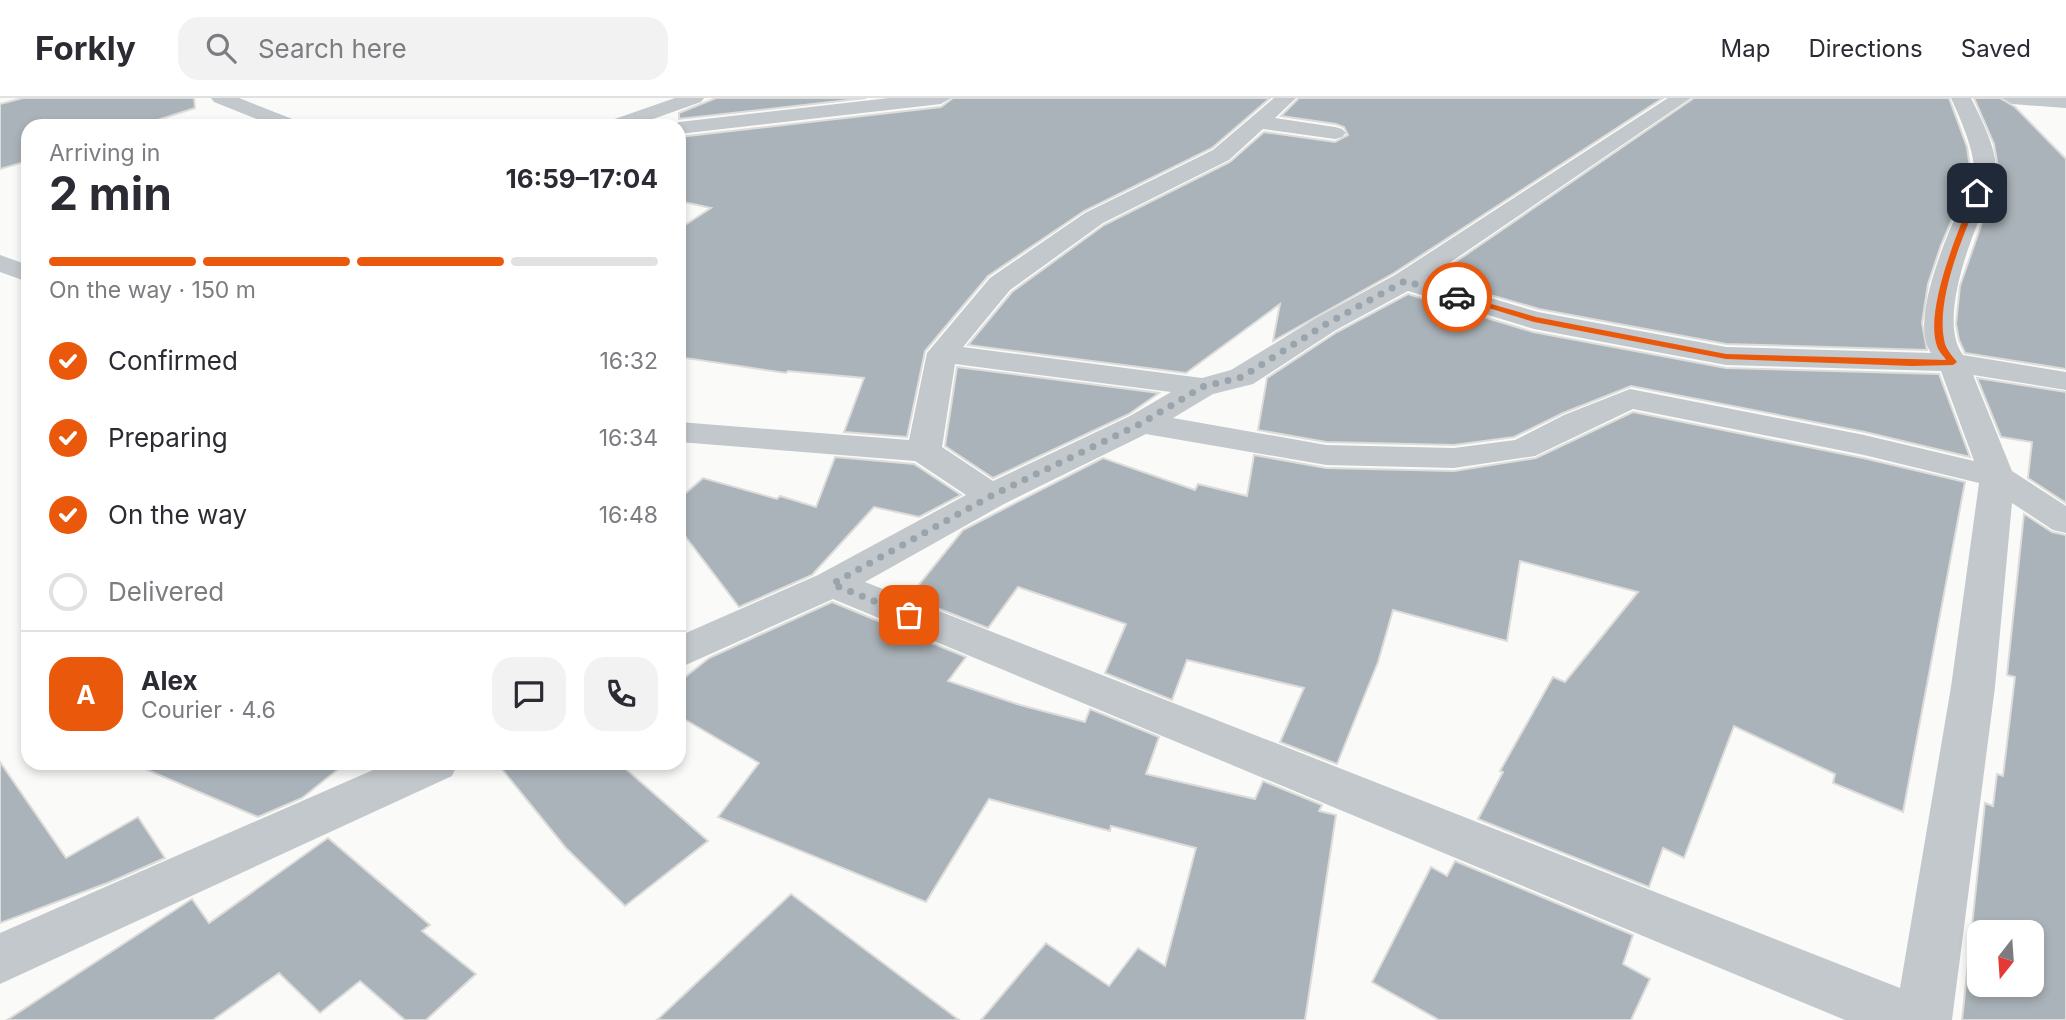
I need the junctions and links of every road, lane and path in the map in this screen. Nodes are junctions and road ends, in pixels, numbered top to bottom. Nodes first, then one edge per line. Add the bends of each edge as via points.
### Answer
1 (221, 98) edge
2 (694, 98) edge
3 (941, 98) edge
4 (1286, 98) edge
5 (1681, 98) edge
6 (1961, 98) edge
7 (2012, 98) edge
8 (2066, 102) edge
9 (275, 119) edge
10 (633, 119) edge
11 (1260, 122) junction
12 (686, 127) edge
13 (1335, 133) dead end
14 (21, 251) edge
15 (0, 257) edge
16 (0, 263) edge
17 (21, 271) edge
18 (1405, 281) junction
19 (942, 353) junction
20 (1953, 362) junction
21 (2066, 381) edge
22 (1202, 387) junction
23 (1142, 423) junction
24 (686, 433) edge
25 (923, 451) junction
26 (1997, 477) junction
27 (991, 496) junction
28 (2066, 522) edge
29 (832, 584) junction
30 (686, 650) edge
31 (420, 770) edge
32 (0, 960) edge
33 (1912, 1020) edge
34 (1923, 1020) edge

1 - 9 street
2 - 10 street
3 - 12 street
4 - 11 street
5 - 18 street
6 - 20 street via 1977,131 1985,175 1939,306 1941,346
7 - 8 street
11 - 13 street
11 - 19 street via 1221,155 1094,218 1000,284
14 - 15 street
16 - 17 street
18 - 20 street via 1534,320 1726,356
18 - 22 street via 1242,377
19 - 22 street
19 - 25 street
20 - 21 street
20 - 26 street
22 - 23 street
23 - 26 street via 1326,455 1454,458 1523,449 1630,399 1864,445
23 - 27 street
24 - 25 street
25 - 27 street
26 - 28 street
26 - 34 street via 1973,687
27 - 29 street
29 - 30 street
29 - 33 street
31 - 32 street

